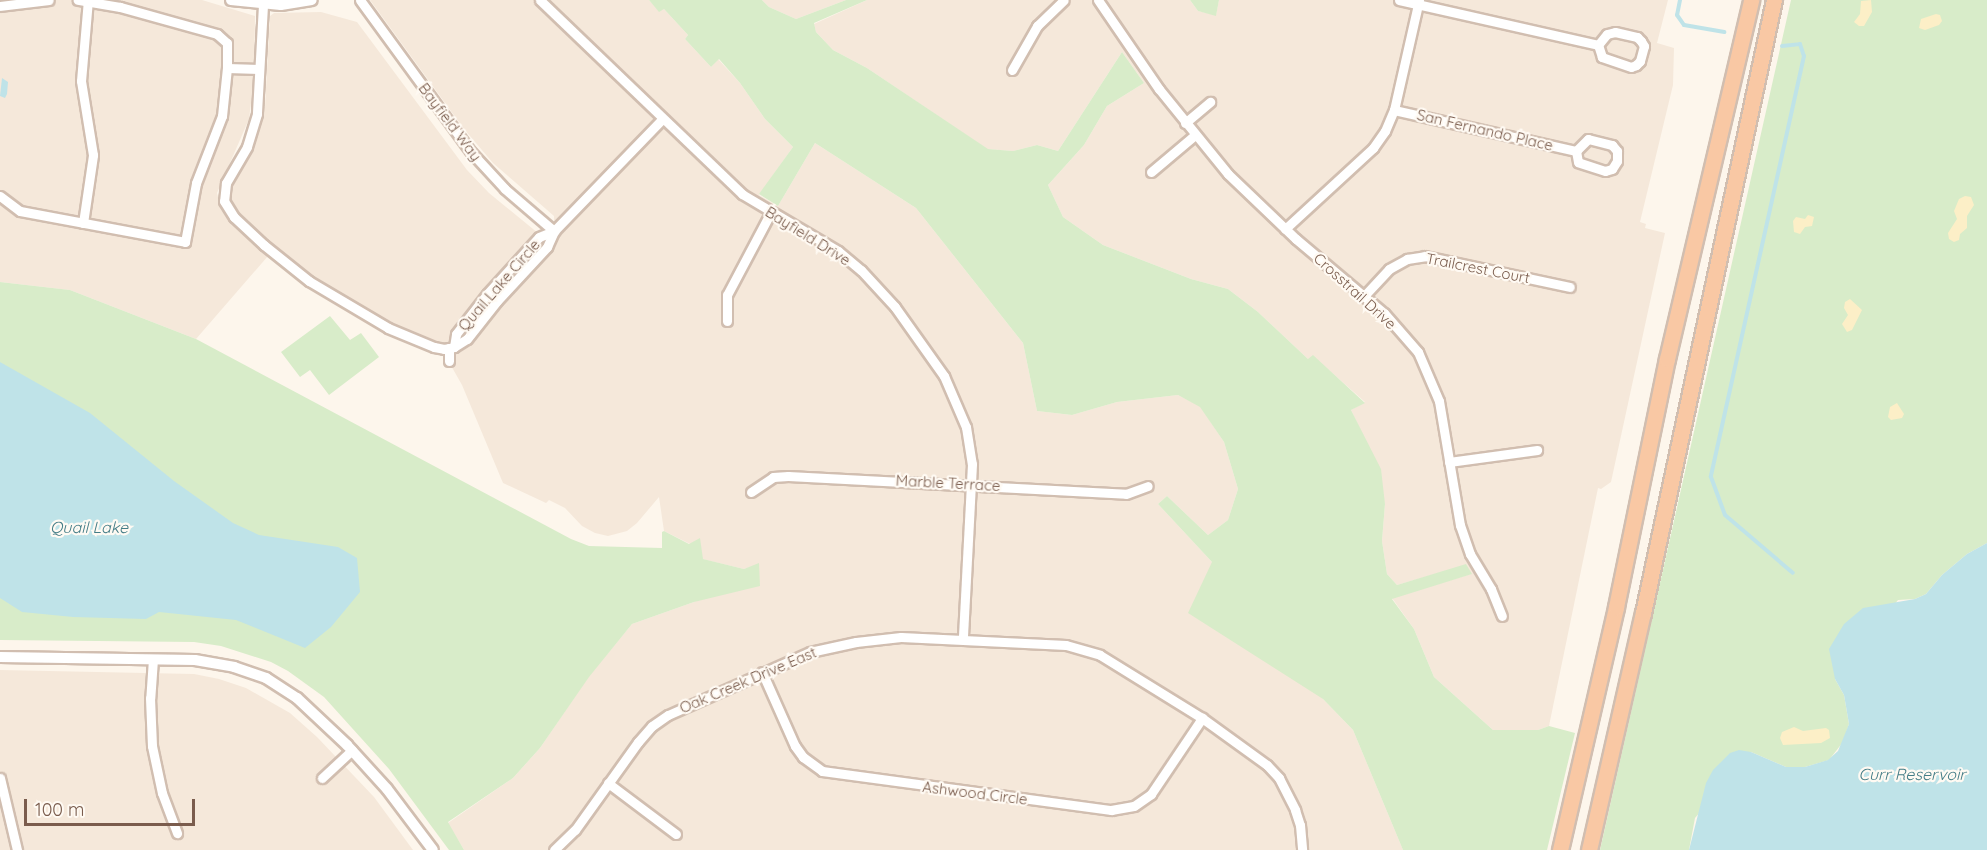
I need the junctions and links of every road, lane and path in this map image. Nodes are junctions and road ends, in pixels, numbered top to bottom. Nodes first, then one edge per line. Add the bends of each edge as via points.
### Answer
1 (49, 0) edge
2 (78, 0) edge
3 (88, 0) edge
4 (231, 0) edge
5 (312, 0) edge
6 (360, 0) edge
7 (540, 0) edge
8 (1064, 0) edge
9 (1098, 0) edge
10 (1400, 0) edge
11 (1751, 0) edge
12 (1774, 0) edge
13 (1418, 2) edge
14 (263, 5) junction
15 (0, 6) edge
16 (1598, 45) junction
17 (227, 68) junction
18 (260, 69) junction
19 (1012, 70) dead end
20 (1210, 102) dead end
21 (1394, 110) junction
22 (662, 119) junction
23 (1185, 123) junction
24 (1195, 135) junction
25 (1576, 151) junction
26 (1151, 172) dead end
27 (0, 196) edge
28 (771, 212) junction
29 (83, 223) junction
30 (1285, 229) junction
31 (554, 231) junction
32 (1570, 287) dead end
33 (1364, 296) junction
34 (728, 321) dead end
35 (452, 348) junction
36 (449, 361) dead end
37 (1537, 450) dead end
38 (1449, 462) junction
39 (971, 484) junction
40 (1148, 486) dead end
41 (752, 492) dead end
42 (1502, 616) dead end
43 (963, 638) junction
44 (0, 657) edge
45 (153, 659) junction
46 (762, 672) junction
47 (1202, 718) junction
48 (351, 750) junction
49 (0, 778) edge
50 (322, 778) dead end
51 (608, 783) junction
52 (177, 832) dead end
53 (676, 834) dead end
54 (17, 850) edge
55 (433, 850) edge
56 (554, 850) edge
57 (1302, 850) edge
58 (1560, 850) edge
59 (1589, 850) edge

1 - 15 street
2 - 3 street
3 - 17 street via 217,34 227,43
3 - 29 street via 81,81 93,155
4 - 14 street
5 - 14 street
6 - 31 street, Bayfield Way via 471,152
7 - 22 street, Bayfield Drive
8 - 19 street via 1037,26
9 - 23 street, Crosstrail Drive
10 - 13 street
11 - 58 highway via 1667,359
12 - 59 highway
13 - 16 street
13 - 21 street
14 - 18 street
16 - 16 street via 1607,34 1615,32 1637,37 1644,46 1640,61 1631,67 1605,60
17 - 18 street
17 - 29 street via 220,126 196,183 185,242
18 - 35 street via 253,130 223,193 228,209 285,264 340,302 418,341
20 - 23 street
21 - 25 street, San Fernando Place
21 - 30 street via 1373,148
22 - 28 street, Bayfield Drive via 742,194
22 - 31 street, Quail Lake Circle
23 - 24 street, Crosstrail Drive
24 - 26 street
24 - 30 street, Crosstrail Drive via 1228,174
25 - 25 street via 1582,166 1605,171 1617,161 1612,144 1588,139
27 - 29 street via 20,211
28 - 34 street via 727,295
28 - 39 street, Bayfield Drive via 850,261 913,330 945,376 960,409 970,446
30 - 33 street, Crosstrail Drive
31 - 35 street, Quail Lake Circle via 547,247 467,339
32 - 33 street, Trailcrest Court via 1425,256 1398,264
33 - 38 street, Crosstrail Drive via 1408,340 1425,365 1439,401
35 - 36 street
37 - 38 street
38 - 42 street, Crosstrail Drive via 1460,525 1470,554
39 - 40 street, Marble Terrace via 1126,494
39 - 41 street, Marble Terrace via 788,476 773,477
39 - 43 street, Bayfield Drive
43 - 46 street, Oak Creek Drive East via 901,636 856,642 810,652
43 - 47 street, Oak Creek Drive East via 1084,649
44 - 45 street
45 - 48 street via 217,663 266,678 297,698
45 - 52 street via 152,746 162,793
46 - 47 street, Ashwood Circle via 795,746 822,771 1111,810 1134,806 1151,794
46 - 51 street, Oak Creek Drive East via 658,721
47 - 57 street, Oak Creek Drive East via 1254,753 1279,778 1300,825
48 - 50 street
48 - 55 street via 394,797
49 - 54 street
51 - 53 street
51 - 56 street, Oak Creek Drive East via 575,830

